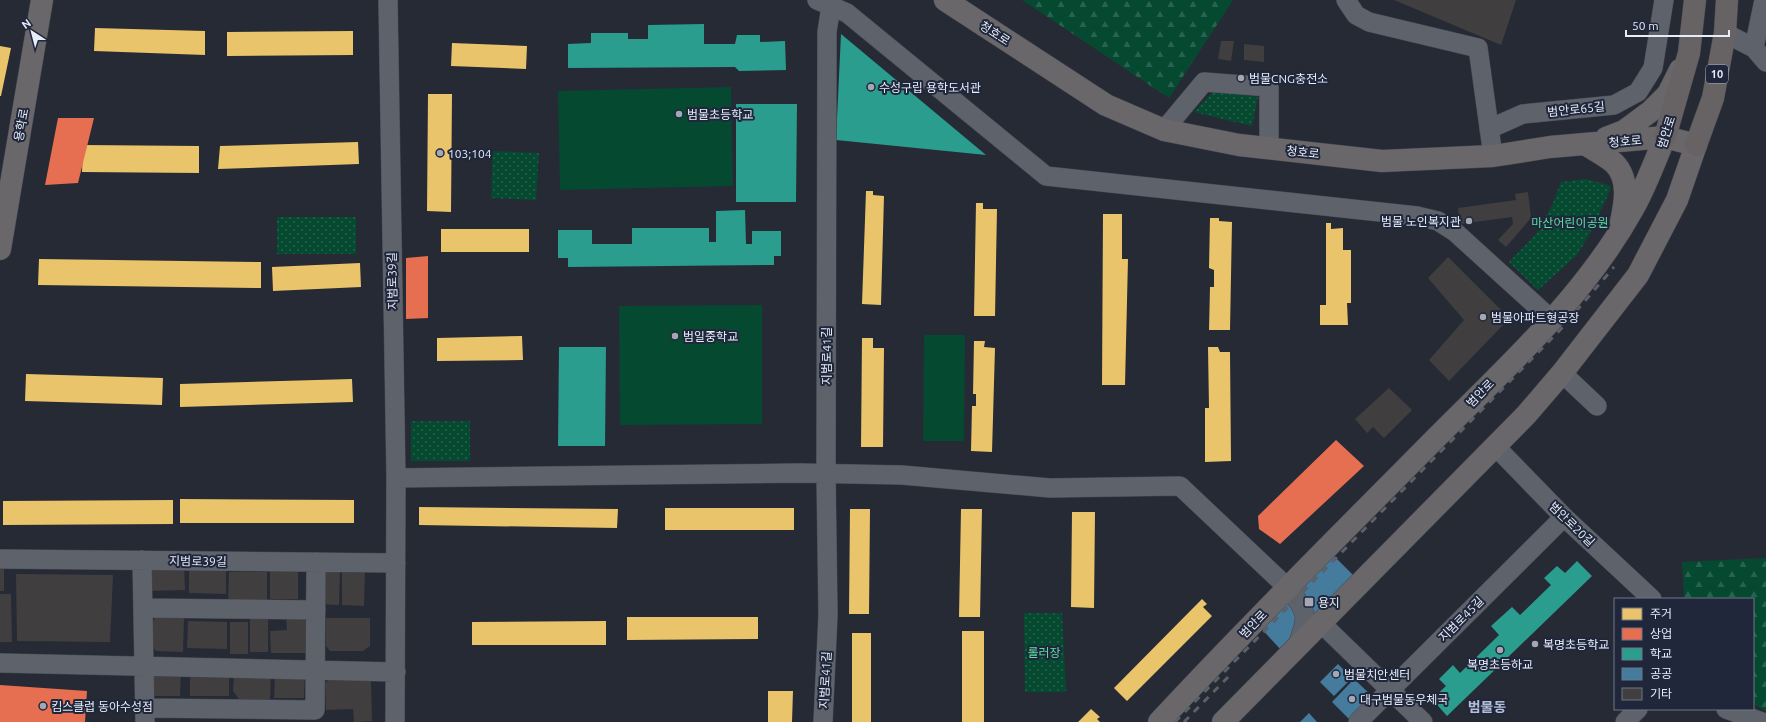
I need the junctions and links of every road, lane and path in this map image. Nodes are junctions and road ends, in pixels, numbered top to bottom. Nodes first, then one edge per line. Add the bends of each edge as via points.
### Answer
1 (42, 0) edge
2 (388, 0) edge
3 (945, 0) edge
4 (1346, 0) edge
5 (1664, 0) edge
6 (1695, 0) edge
7 (1728, 0) edge
8 (1764, 0) edge
9 (824, 3) edge
10 (1725, 33) junction
11 (1754, 48) junction
12 (1689, 53) junction
13 (1766, 62) edge
14 (1489, 129) junction
15 (1164, 130) junction
16 (1665, 137) junction
17 (1585, 144) junction
18 (1696, 144) junction
19 (1269, 149) junction
20 (1493, 156) junction
21 (1618, 234) junction
22 (0, 249) edge
23 (1552, 320) junction
24 (1562, 373) junction
25 (1597, 406) dead end
26 (1495, 446) junction
27 (826, 474) junction
28 (396, 478) junction
29 (1564, 517) junction
30 (0, 559) edge
31 (142, 560) junction
32 (316, 562) junction
33 (396, 563) junction
34 (1288, 588) junction
35 (1651, 598) edge
36 (143, 608) junction
37 (316, 610) junction
38 (1321, 624) junction
39 (1296, 649) junction
40 (0, 663) edge
41 (144, 665) junction
42 (315, 670) junction
43 (396, 672) junction
44 (1390, 690) junction
45 (1637, 710) edge
46 (1728, 710) edge
47 (145, 715) edge
48 (1752, 720) edge
49 (1162, 721) edge
50 (395, 722) edge
51 (823, 722) edge
52 (1223, 722) edge
53 (1358, 722) edge
54 (1423, 722) edge
55 (1625, 722) edge

1 - 22 main road, 용학로
2 - 28 street, 지범로39길
3 - 15 main road, 청호로 via 1106,104
4 - 14 street via 1356,15 1369,22 1478,48
5 - 14 street, 범안로65길 via 1653,68 1638,92 1614,105 1523,114
6 - 12 highway, 범안로
7 - 10 highway, 10
8 - 11 street
9 - 23 street via 847,13 1046,176 1417,216 1438,221 1455,232
9 - 27 street, 지범로41길 via 827,32
10 - 11 street
10 - 18 highway, 10 via 1713,98
11 - 13 street
12 - 16 highway, 범안로
12 - 17 main road via 1668,94 1651,111 1624,131
14 - 20 street
15 - 19 main road, 청호로
15 - 19 street via 1204,82 1269,87
16 - 17 main road, 청호로
16 - 18 main road, 청호로
16 - 21 main road, 범안로 via 1648,181
17 - 20 main road, 청호로
17 - 21 main road via 1614,164 1624,179 1624,206
18 - 24 main road, 10 via 1677,200 1638,275
19 - 20 main road, 청호로 via 1382,161
21 - 23 main road, 범안로
23 - 34 main road, 범안로
24 - 25 street
24 - 26 main road, 10
26 - 29 street, 범안로20길
26 - 38 main road, 10
27 - 28 street
27 - 34 street via 902,475 1050,488 1180,486
27 - 51 street, 지범로41길 via 828,615
28 - 33 street, 지범로39길
29 - 35 street, 범안로20길
29 - 44 street, 지범로45길
30 - 31 street, 지범로39길
31 - 32 street, 지범로39길
31 - 36 street
32 - 33 street, 지범로39길
32 - 37 street
33 - 43 street, 지범로39길
34 - 39 street via 1302,607 1306,623
34 - 49 main road, 범안로
36 - 37 street
36 - 41 street
37 - 42 street
38 - 39 main road
38 - 44 street
39 - 52 main road
40 - 41 street
41 - 42 street
41 - 47 street
42 - 43 street
42 - 47 street via 315,710
43 - 50 street, 지범로39길
44 - 53 street, 지범로45길
44 - 54 street
45 - 55 street
46 - 48 street

